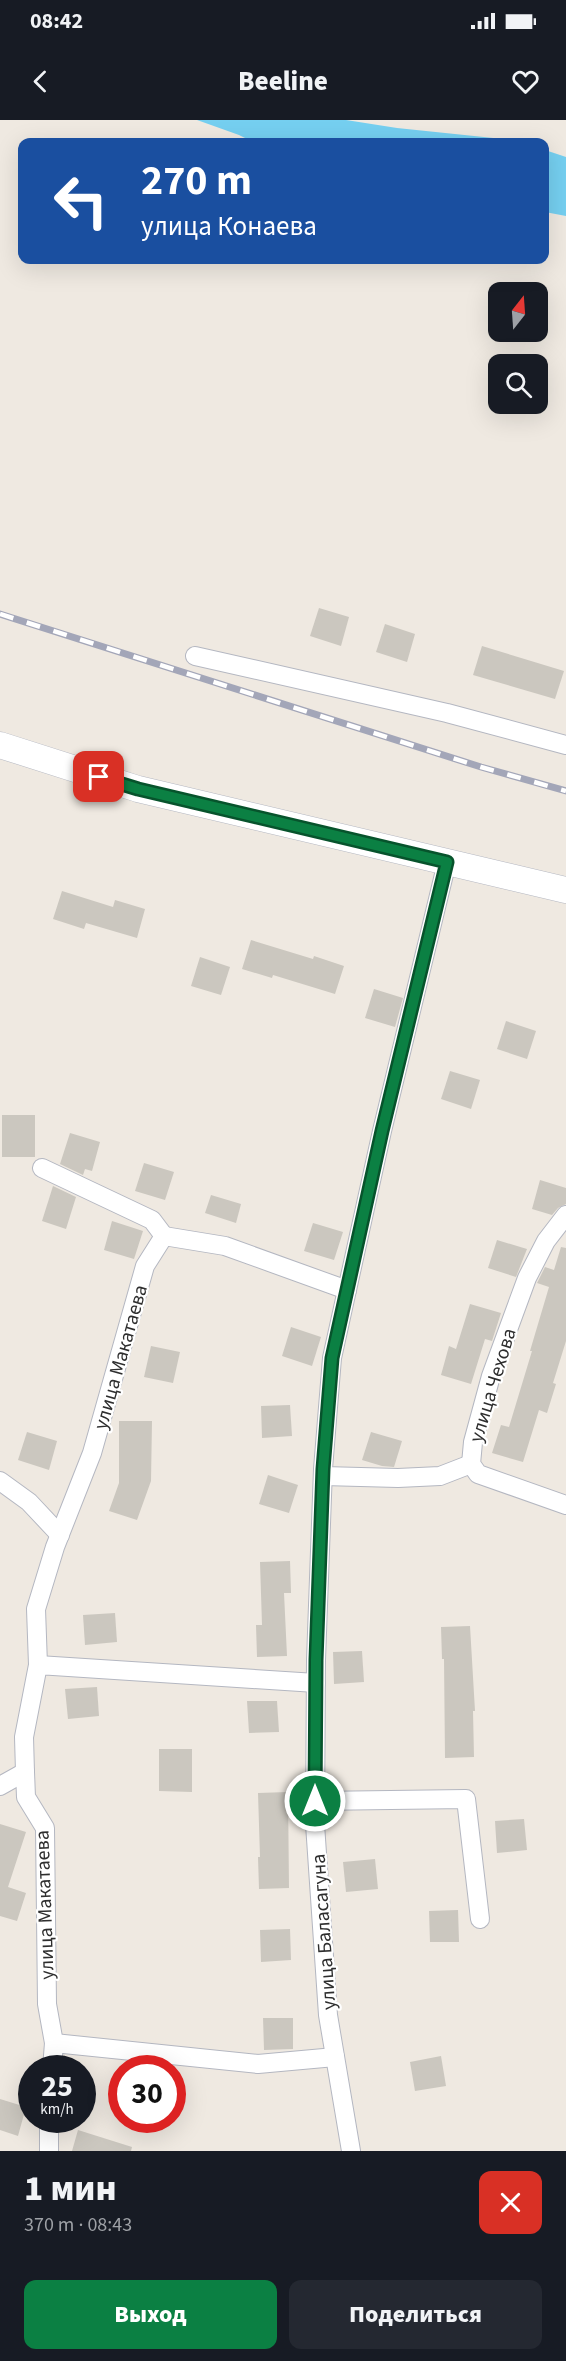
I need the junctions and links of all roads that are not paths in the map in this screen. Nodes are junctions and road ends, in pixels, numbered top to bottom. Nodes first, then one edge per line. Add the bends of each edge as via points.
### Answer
1 (195, 656) dead end
2 (0, 745) edge
3 (566, 745) edge
4 (447, 862) junction
5 (566, 890) edge
6 (42, 1168) dead end
7 (566, 1215) edge
8 (164, 1236) junction
9 (347, 1290) junction
10 (471, 1464) junction
11 (323, 1476) junction
12 (0, 1481) edge
13 (566, 1505) edge
14 (60, 1535) junction
15 (38, 1665) junction
16 (316, 1683) junction
17 (25, 1772) junction
18 (0, 1786) edge
19 (315, 1801) junction
20 (480, 1919) dead end
21 (54, 2043) junction
22 (53, 2055) edge
23 (335, 2057) junction
24 (49, 2133) edge
25 (49, 2151) edge
26 (351, 2151) edge

1 - 3 street via 447,713
2 - 4 street via 138,789
4 - 5 street
4 - 9 street, улица Баласагуна
6 - 8 street via 152,1220
7 - 10 street, улица Чехова via 546,1241 527,1278 491,1376
8 - 9 street via 225,1246
8 - 14 street, улица Макатаева via 145,1266 92,1452
9 - 11 street, улица Баласагуна via 332,1358
10 - 11 street via 441,1476
10 - 13 street, улица Чехова via 478,1474
11 - 16 street, улица Баласагуна
12 - 14 street via 29,1502
14 - 15 street, улица Макатаева via 36,1609
15 - 16 street
15 - 17 street, улица Макатаева via 24,1737
16 - 19 street, улица Баласагуна
17 - 18 street
17 - 21 street, улица Макатаева via 26,1797 45,1828 47,2004
19 - 20 street via 466,1799
19 - 23 street, улица Баласагуна via 328,2015
21 - 22 street, улица Макатаева
21 - 23 street via 258,2064
23 - 26 street, улица Баласагуна
24 - 25 street

